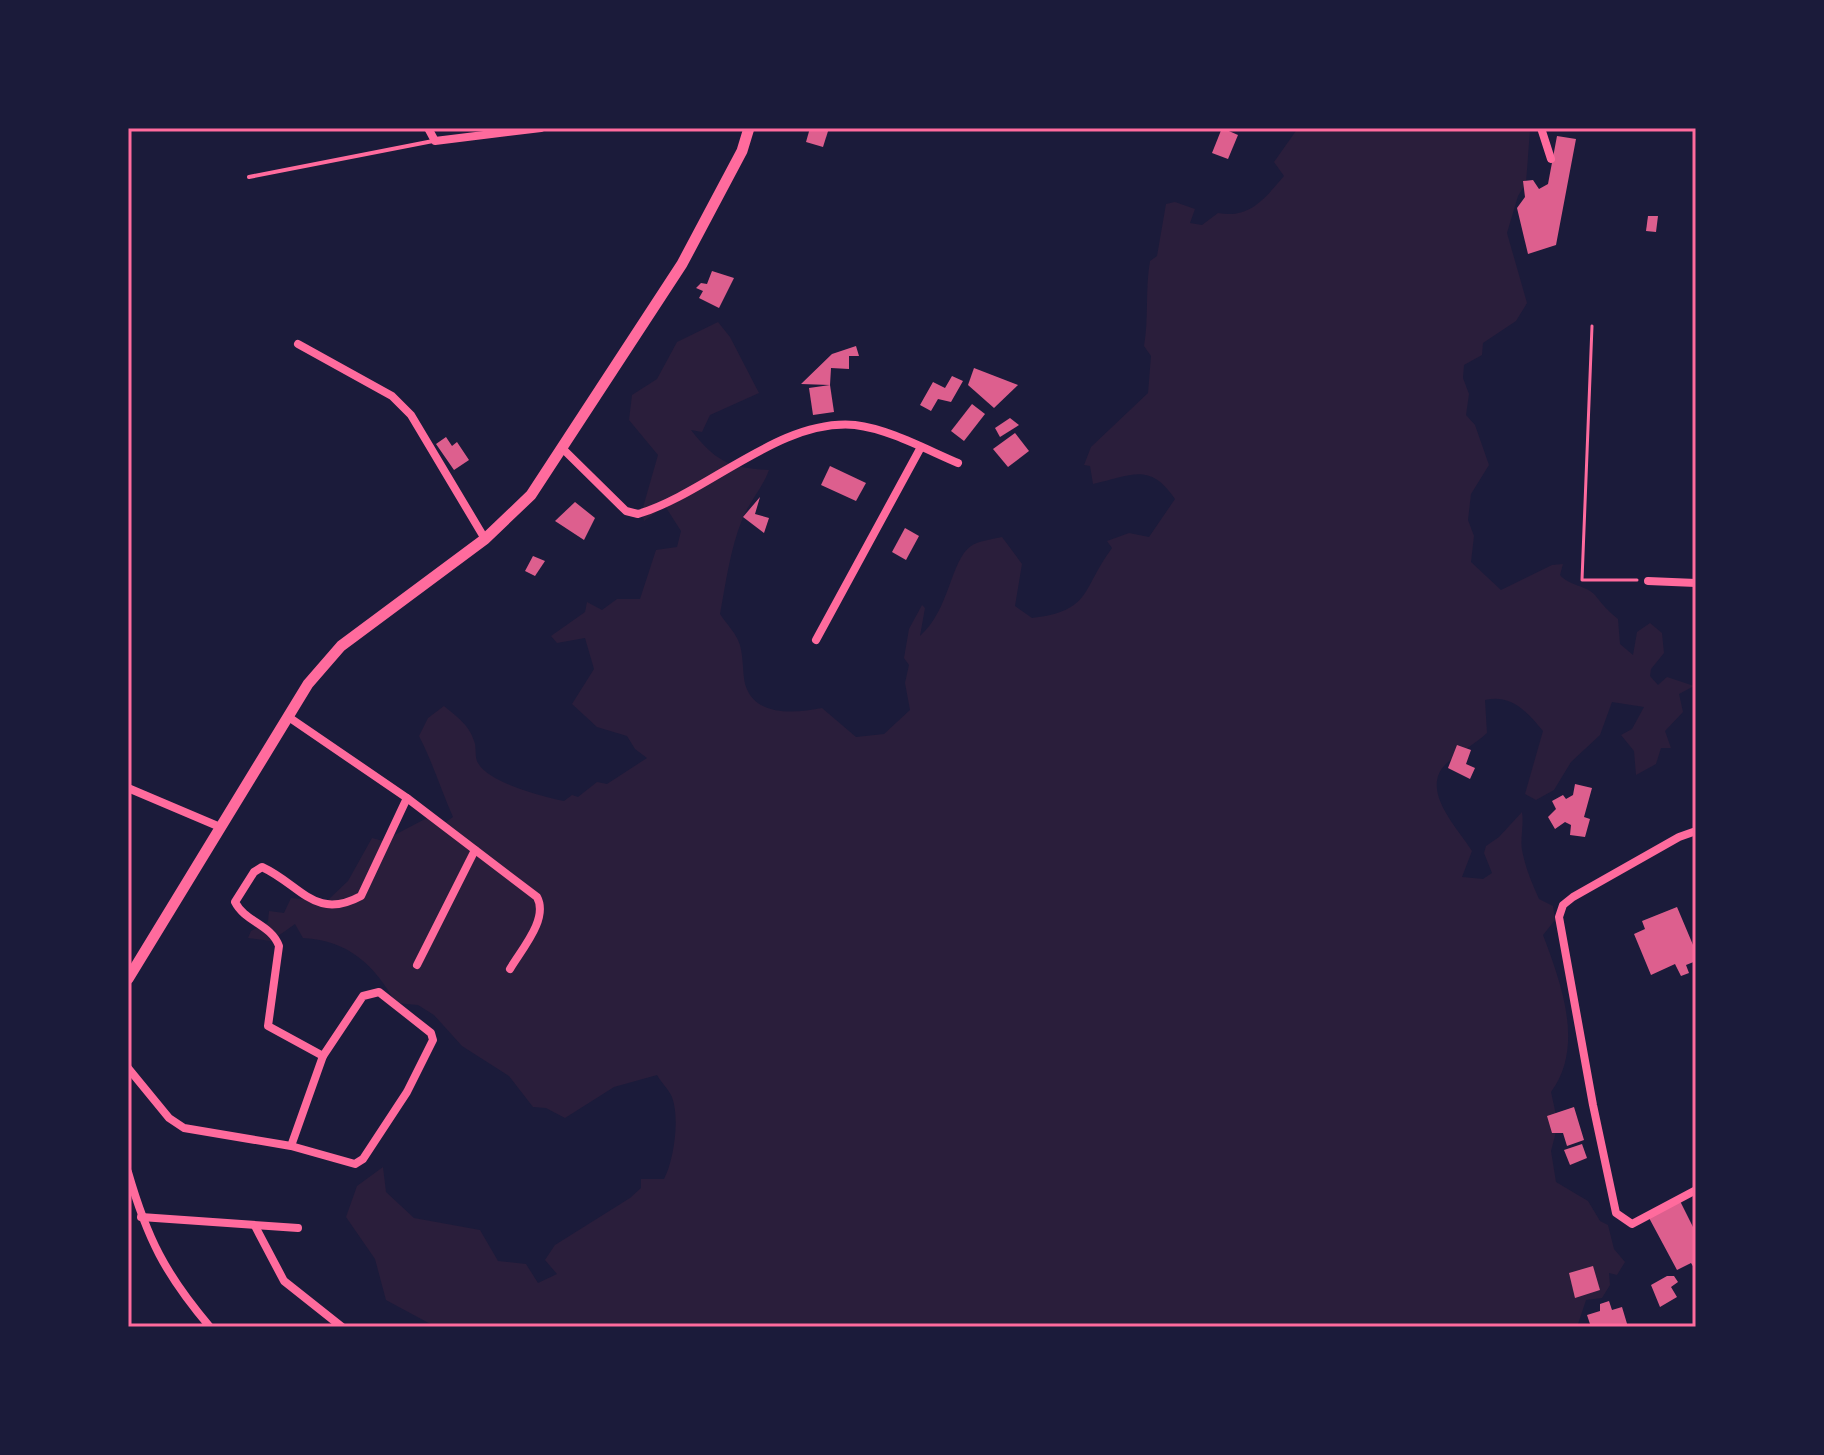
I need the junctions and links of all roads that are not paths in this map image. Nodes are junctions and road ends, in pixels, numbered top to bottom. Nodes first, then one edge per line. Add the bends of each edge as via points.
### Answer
1 (428, 128) edge
2 (541, 128) edge
3 (749, 128) edge
4 (1541, 128) edge
5 (435, 141) junction
6 (1551, 159) dead end
7 (249, 177) dead end
8 (298, 344) dead end
9 (921, 447) junction
10 (563, 449) junction
11 (958, 463) dead end
12 (485, 539) junction
13 (1648, 581) road end
14 (1696, 583) edge
15 (816, 640) dead end
16 (290, 718) junction
17 (128, 788) edge
18 (407, 798) junction
19 (220, 827) junction
20 (1696, 831) edge
21 (475, 850) junction
22 (417, 965) dead end
23 (510, 969) dead end
24 (128, 979) edge
25 (323, 1056) junction
26 (128, 1068) edge
27 (291, 1146) junction
28 (128, 1172) edge
29 (1696, 1190) edge
30 (141, 1217) junction
31 (255, 1226) junction
32 (298, 1228) dead end
33 (210, 1327) edge
34 (342, 1327) edge

1 - 5 street
2 - 5 street
3 - 10 street via 682,264
4 - 6 street
5 - 7 lane
8 - 12 street via 392,396 411,415
9 - 10 street via 858,425 826,425 777,443 638,514 626,511
9 - 11 street
9 - 15 street
10 - 12 street via 531,495
12 - 16 street via 341,646 308,684
13 - 14 street
16 - 18 street
16 - 19 street
17 - 19 street
18 - 21 street
18 - 25 street via 361,896 335,906 320,905 262,867 235,902 279,946 268,1026
19 - 24 street
20 - 29 street via 1573,897 1559,917 1616,1213 1632,1224
21 - 22 street
21 - 23 street via 542,906
25 - 27 street
25 - 27 street via 369,992 379,992 425,1026 433,1040 363,1159 349,1164
26 - 27 street via 169,1118 184,1128
28 - 30 street
30 - 31 street
30 - 33 street via 162,1264
31 - 32 street
31 - 34 street via 284,1281

